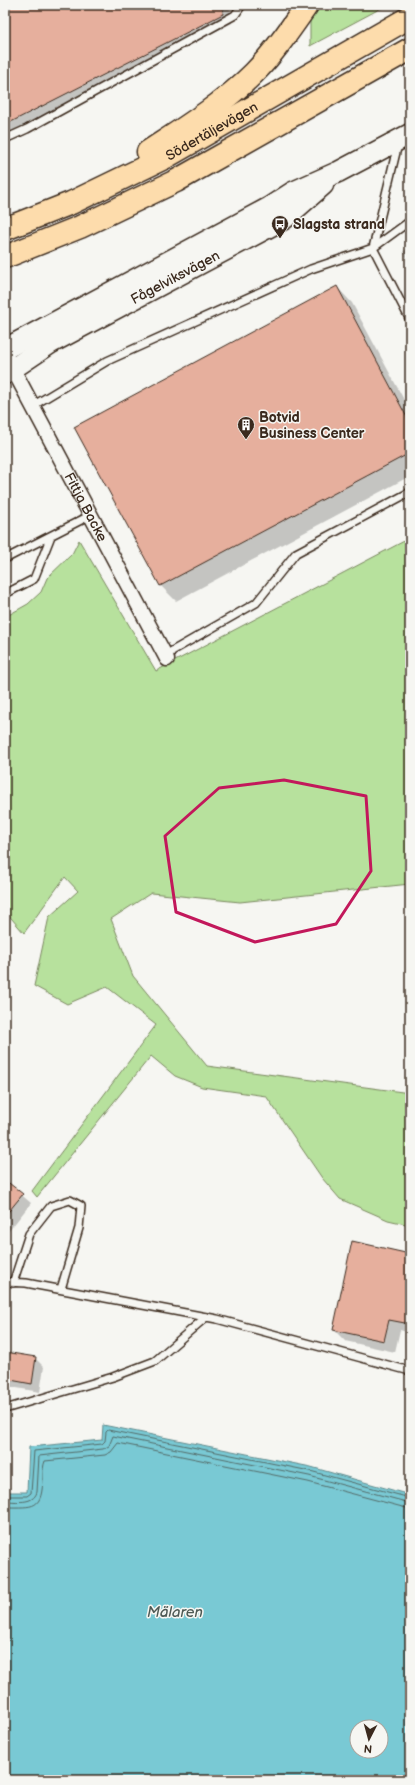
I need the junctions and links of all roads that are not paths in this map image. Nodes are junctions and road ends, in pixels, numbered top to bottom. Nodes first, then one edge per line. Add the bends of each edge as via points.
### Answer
1 (242, 5) edge
2 (307, 5) edge
3 (410, 17) edge
4 (410, 48) edge
5 (404, 137) edge
6 (5, 139) edge
7 (338, 172) junction
8 (71, 203) junction
9 (410, 221) edge
10 (5, 229) edge
11 (373, 248) junction
12 (5, 257) edge
13 (410, 320) edge
14 (5, 349) edge
15 (8, 366) edge
16 (34, 406) junction
17 (410, 492) edge
18 (91, 515) junction
19 (51, 536) junction
20 (5, 559) edge
21 (5, 594) edge
22 (167, 659) joint
23 (5, 1282) edge
24 (13, 1282) junction
25 (61, 1289) junction
26 (206, 1317) junction
27 (410, 1371) edge
28 (5, 1408) edge

1 - 6 lane via 235,14 27,130
2 - 8 highway via 254,73 223,101
3 - 8 highway, Södertäljevägen via 166,158
4 - 12 highway, Södertäljevägen via 176,181 80,228
5 - 7 main road, Fågelviksvägen
5 - 11 lane via 389,180
7 - 14 main road, Fågelviksvägen via 293,192 270,207
7 - 15 main road, Fågelviksvägen via 284,219
8 - 10 highway, Södertäljevägen
9 - 11 lane
11 - 13 lane
11 - 16 lane via 311,269 107,361
15 - 16 street, Fittja Backe
16 - 18 street, Fittja Backe
17 - 22 lane via 296,553 256,603 172,651
18 - 19 lane
18 - 22 street, Fittja Backe
19 - 20 lane
19 - 21 lane via 34,579
23 - 24 lane
24 - 25 lane
24 - 25 lane via 29,1234 51,1206 70,1200 81,1206 79,1228
25 - 26 lane
26 - 27 lane
26 - 28 lane via 155,1361 114,1377

